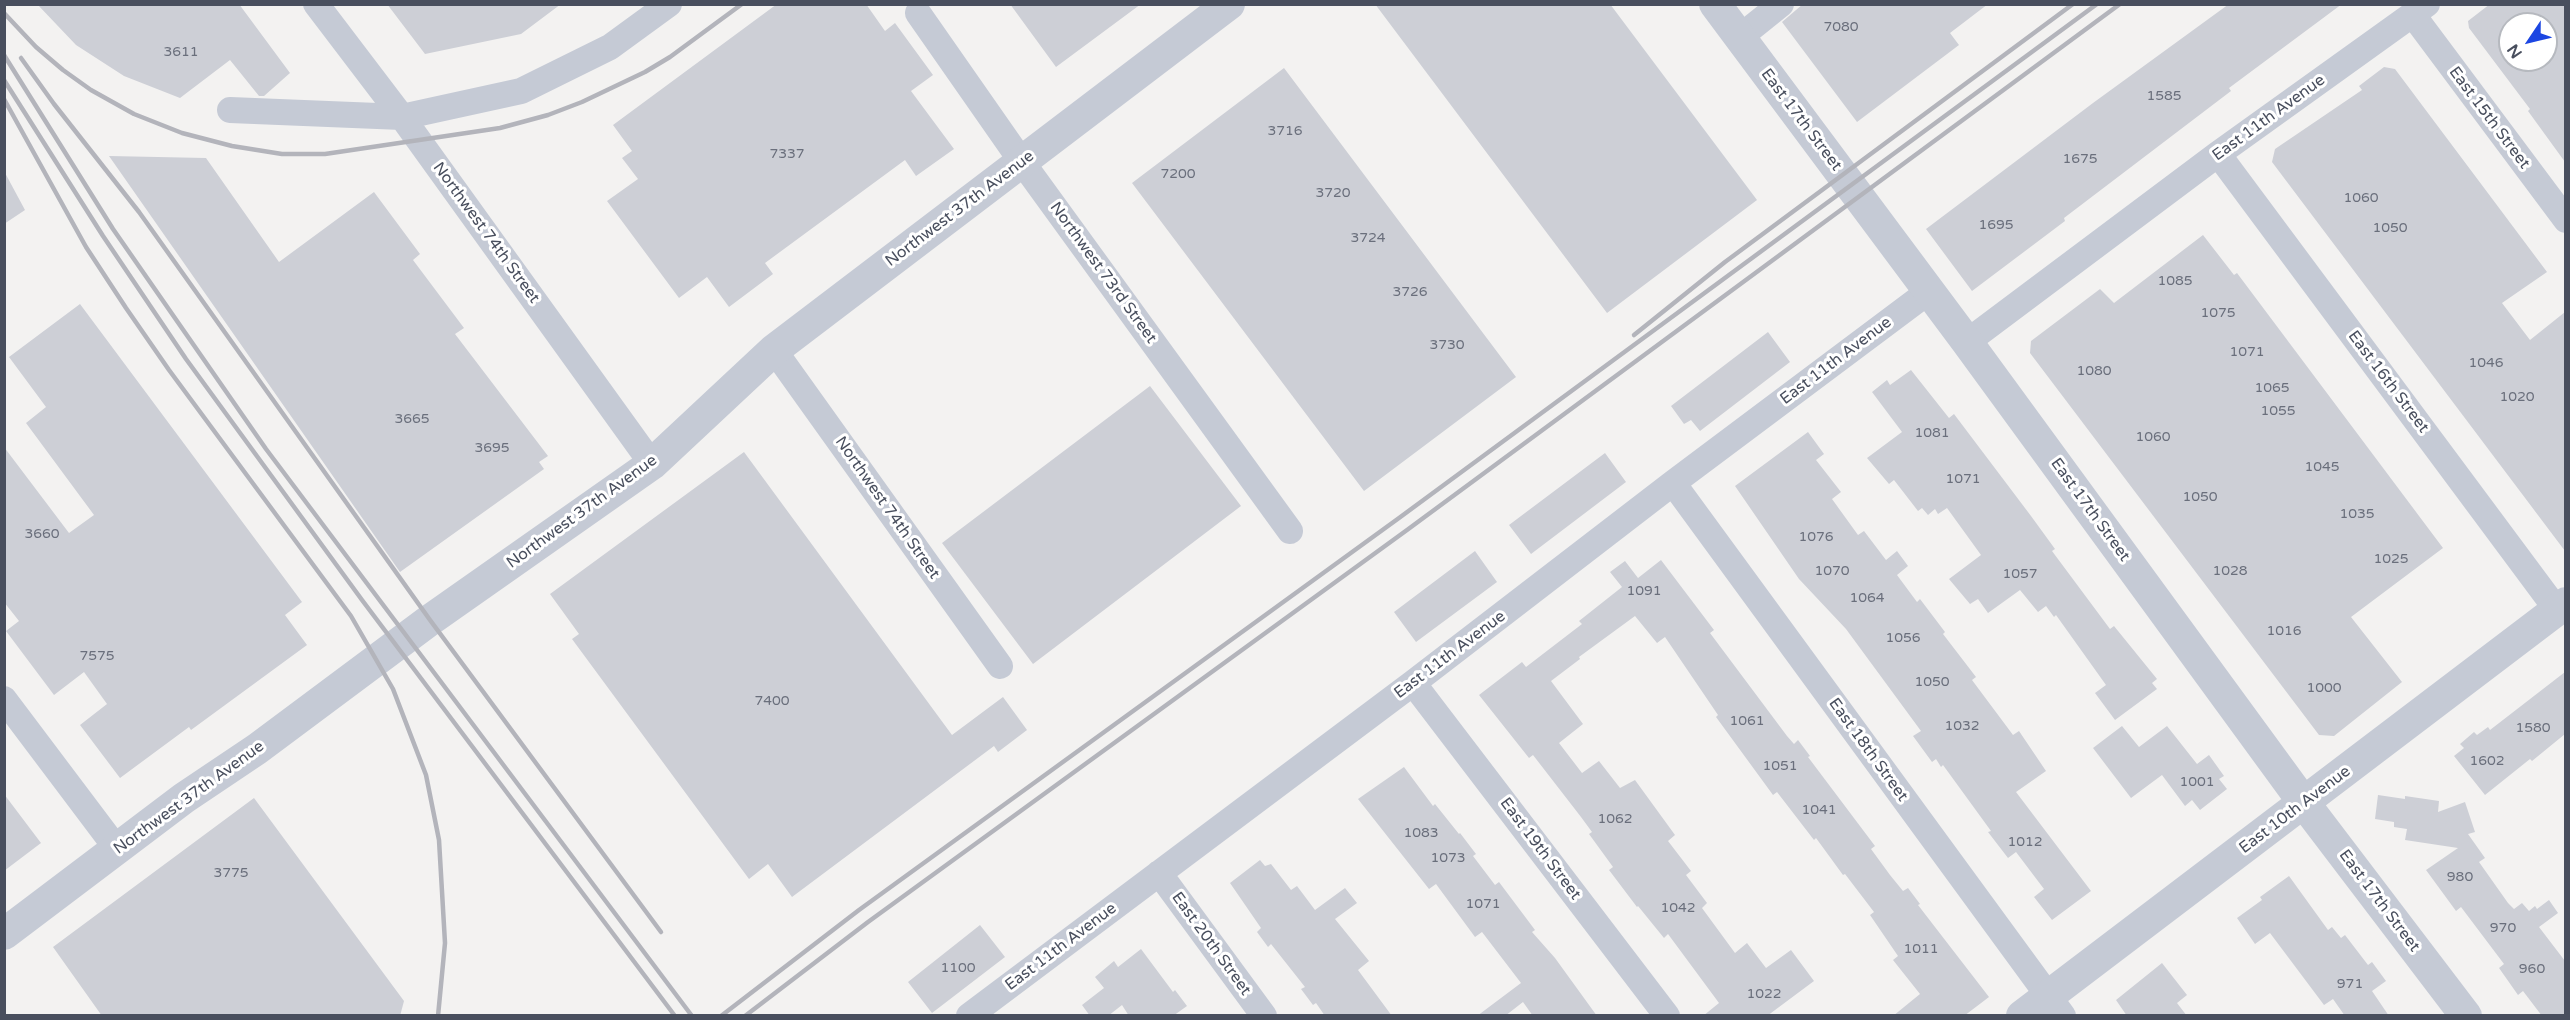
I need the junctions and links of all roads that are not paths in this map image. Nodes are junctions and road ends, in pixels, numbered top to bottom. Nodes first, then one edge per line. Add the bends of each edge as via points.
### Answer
1 (316, 4) edge
2 (669, 4) edge
3 (1229, 4) edge
4 (1715, 4) edge
5 (1781, 4) edge
6 (2420, 10) edge
7 (918, 13) dead end
8 (1740, 37) junction
9 (230, 110) dead end
10 (402, 117) junction
11 (2218, 154) junction
12 (1022, 162) junction
13 (2565, 220) edge
14 (1928, 292) junction
15 (1967, 342) junction
16 (774, 350) junction
17 (652, 464) junction
18 (1673, 483) junction
19 (1290, 531) dead end
20 (2561, 607) edge
21 (1000, 666) dead end
22 (1413, 684) junction
23 (4, 699) edge
24 (2304, 803) junction
25 (117, 849) junction
26 (1159, 873) junction
27 (4, 934) edge
28 (2056, 1006) edge
29 (969, 1016) edge
30 (1264, 1016) edge
31 (1667, 1016) edge
32 (2022, 1016) edge
33 (2466, 1016) edge

1 - 10 street, Northwest 74th Street
2 - 10 street via 610,47 521,91
3 - 12 street, Northwest 37th Avenue
4 - 8 street, East 17th Street
5 - 8 street
6 - 11 street, East 11th Avenue
6 - 13 street, East 15th Street
7 - 12 street, Northwest 73rd Street
8 - 14 street, East 17th Street
9 - 10 street
10 - 17 street, Northwest 74th Street
11 - 15 street, East 11th Avenue
11 - 20 street, East 16th Street
12 - 16 street, Northwest 37th Avenue
12 - 19 street, Northwest 73rd Street
14 - 15 street, East 17th Street
14 - 18 street, East 11th Avenue
15 - 24 street, East 17th Street
16 - 17 street, Northwest 37th Avenue
16 - 21 street, Northwest 74th Street
17 - 25 street, Northwest 37th Avenue
18 - 22 street, East 11th Avenue
18 - 28 street, East 18th Street
20 - 24 street, East 10th Avenue
22 - 26 street, East 11th Avenue
22 - 31 street, East 19th Street
23 - 25 street
24 - 28 street, East 10th Avenue
24 - 33 street, East 17th Street
25 - 27 street, Northwest 37th Avenue
26 - 29 street, East 11th Avenue
26 - 30 street, East 20th Street
28 - 32 street, East 10th Avenue

